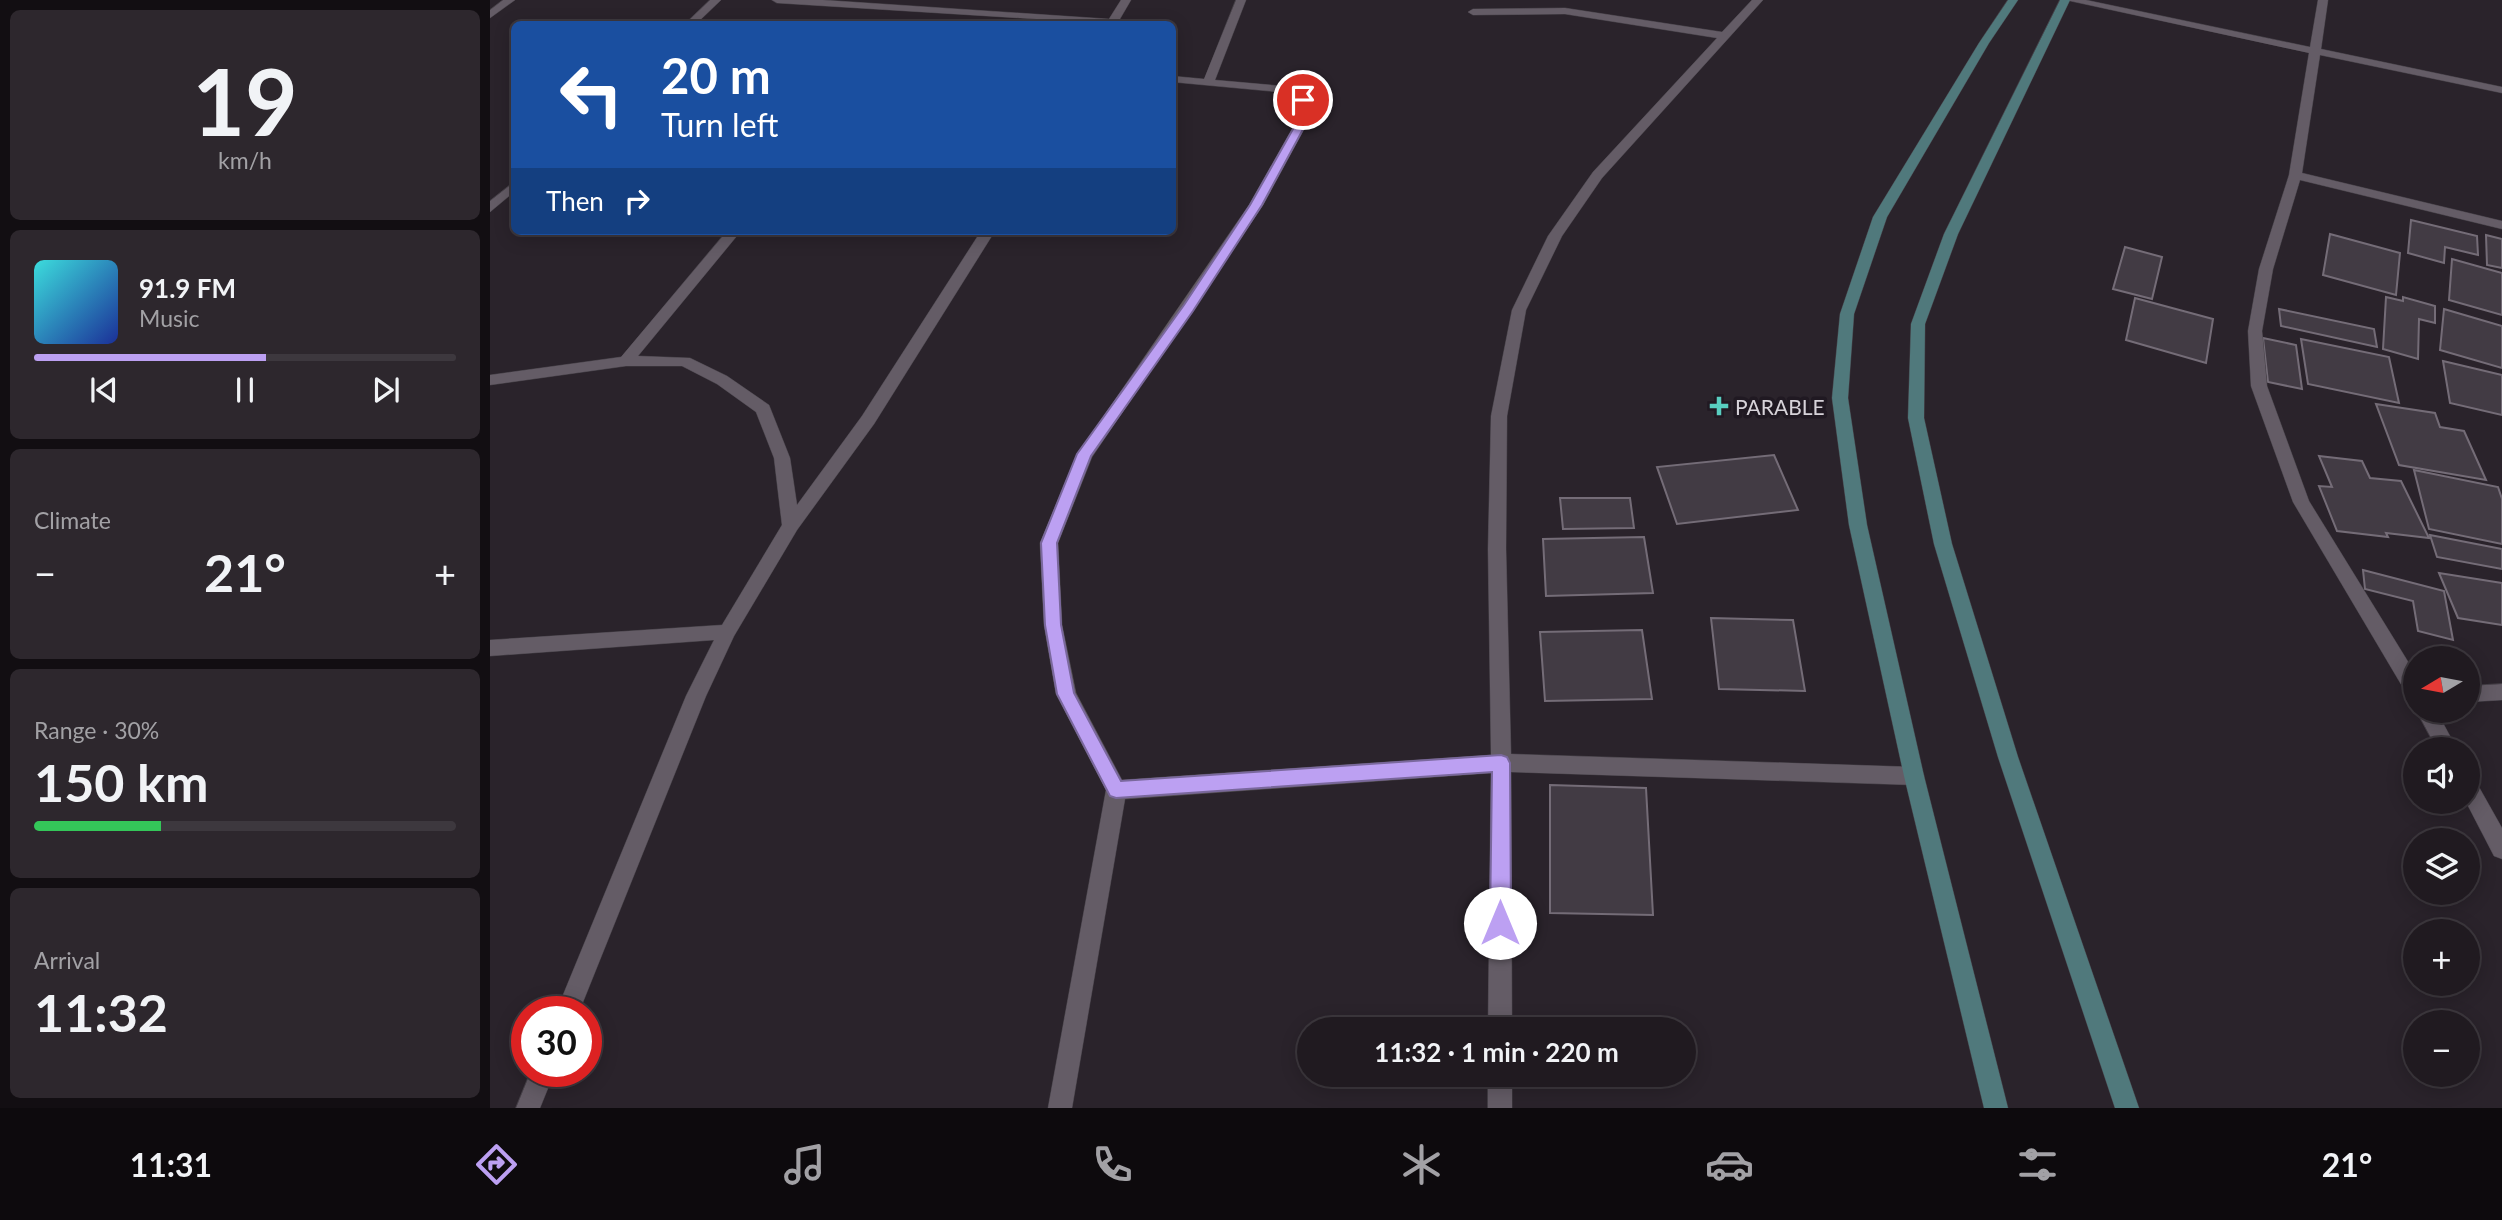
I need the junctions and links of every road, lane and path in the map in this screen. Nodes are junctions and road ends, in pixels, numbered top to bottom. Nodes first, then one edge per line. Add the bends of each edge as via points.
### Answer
1 (510, 0) edge
2 (716, 0) edge
3 (777, 0) edge
4 (1126, 0) edge
5 (1241, 0) edge
6 (1758, 0) edge
7 (2013, 0) edge
8 (2064, 0) edge
9 (2071, 0) edge
10 (2323, 0) edge
11 (923, 4) edge
12 (1473, 12) dead end
13 (490, 15) edge
14 (693, 21) edge
15 (909, 21) edge
16 (1084, 21) edge
17 (1114, 21) edge
18 (1725, 36) junction
19 (2315, 51) junction
20 (1176, 79) edge
21 (1209, 81) junction
22 (2502, 90) edge
23 (2295, 175) junction
24 (511, 189) edge
25 (490, 208) edge
26 (2502, 225) edge
27 (731, 235) edge
28 (985, 235) edge
29 (626, 361) junction
30 (490, 380) edge
31 (792, 525) junction
32 (727, 632) junction
33 (490, 648) edge
34 (2403, 670) edge
35 (2502, 692) edge
36 (2480, 693) edge
37 (1501, 763) junction
38 (1914, 776) junction
39 (1116, 790) junction
40 (2480, 808) edge
41 (2502, 849) edge
42 (574, 996) edge
43 (1500, 1017) edge
44 (537, 1087) edge
45 (1500, 1087) edge
46 (528, 1108) edge
47 (1060, 1108) edge
48 (1500, 1108) edge
49 (1996, 1108) edge
50 (2127, 1108) edge

1 - 13 street
2 - 14 street
3 - 11 street
4 - 17 street
5 - 21 street
6 - 18 street
7 - 38 street via 1880,217 1847,314 1840,398 1858,525
8 - 50 street via 1951,234 1918,324 1916,418 1943,544
9 - 19 street
10 - 19 street
11 - 15 street
11 - 16 street
12 - 18 street via 1565,11
18 - 37 street via 1597,175 1555,236 1519,310 1499,416
19 - 22 street
19 - 23 street
20 - 21 street
21 - 39 street via 1282,89 1303,100 1302,122 1233,239 1084,454 1049,543 1053,625 1066,694
23 - 26 street
23 - 34 street via 2266,269 2255,331 2259,386 2301,502
24 - 25 street
27 - 29 street
28 - 31 street via 868,420
29 - 30 street
29 - 31 street via 685,361 763,409 782,458
31 - 32 street
32 - 33 street
32 - 42 street via 696,696
35 - 36 street
37 - 38 street
37 - 39 street
37 - 43 street
38 - 49 street
39 - 47 street
40 - 41 street
44 - 46 street
45 - 48 street

